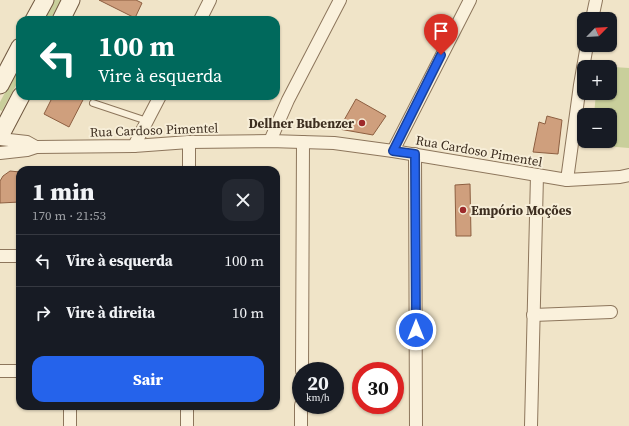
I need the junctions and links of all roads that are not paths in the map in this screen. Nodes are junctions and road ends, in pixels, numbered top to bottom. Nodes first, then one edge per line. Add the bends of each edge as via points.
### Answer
1 (45, 0) edge
2 (71, 0) edge
3 (210, 0) edge
4 (340, 0) edge
5 (470, 0) edge
6 (596, 0) edge
7 (593, 12) edge
8 (36, 16) edge
9 (63, 16) edge
10 (202, 16) edge
11 (586, 52) edge
12 (16, 54) edge
13 (0, 84) edge
14 (19, 100) edge
15 (158, 100) edge
16 (93, 103) dead end
17 (147, 121) junction
18 (0, 138) edge
19 (270, 141) junction
20 (189, 142) junction
21 (303, 142) junction
22 (134, 146) junction
23 (36, 147) junction
24 (393, 151) junction
25 (0, 153) edge
26 (415, 154) junction
27 (189, 166) edge
28 (537, 175) junction
29 (629, 175) edge
30 (566, 180) junction
31 (0, 256) edge
32 (16, 256) edge
33 (611, 312) dead end
34 (533, 315) junction
35 (302, 362) edge
36 (0, 371) edge
37 (16, 371) edge
38 (70, 410) edge
39 (188, 410) edge
40 (301, 414) edge
41 (70, 426) edge
42 (187, 426) edge
43 (301, 426) edge
44 (416, 426) edge
45 (531, 426) edge

1 - 8 main road
2 - 9 main road
3 - 10 street
4 - 19 street via 288,100
5 - 24 street
6 - 7 street
11 - 30 street
12 - 13 main road
14 - 18 main road
15 - 17 street
16 - 17 lane
17 - 22 street
18 - 23 street, Rua Cardoso Pimentel via 27,142
19 - 20 street, Rua Cardoso Pimentel
19 - 21 street, Rua Cardoso Pimentel
20 - 22 street, Rua Cardoso Pimentel
20 - 27 street
21 - 24 street, Rua Cardoso Pimentel via 334,143
21 - 35 street
22 - 23 street, Rua Cardoso Pimentel
23 - 25 street, Rua Cardoso Pimentel
24 - 26 street, Rua Cardoso Pimentel
26 - 28 street, Rua Cardoso Pimentel
26 - 44 street
28 - 30 street, Rua Cardoso Pimentel
28 - 34 street
29 - 30 street, Rua Cardoso Pimentel
31 - 32 street
33 - 34 street
34 - 45 street
36 - 37 street
38 - 41 street
39 - 42 street
40 - 43 street

